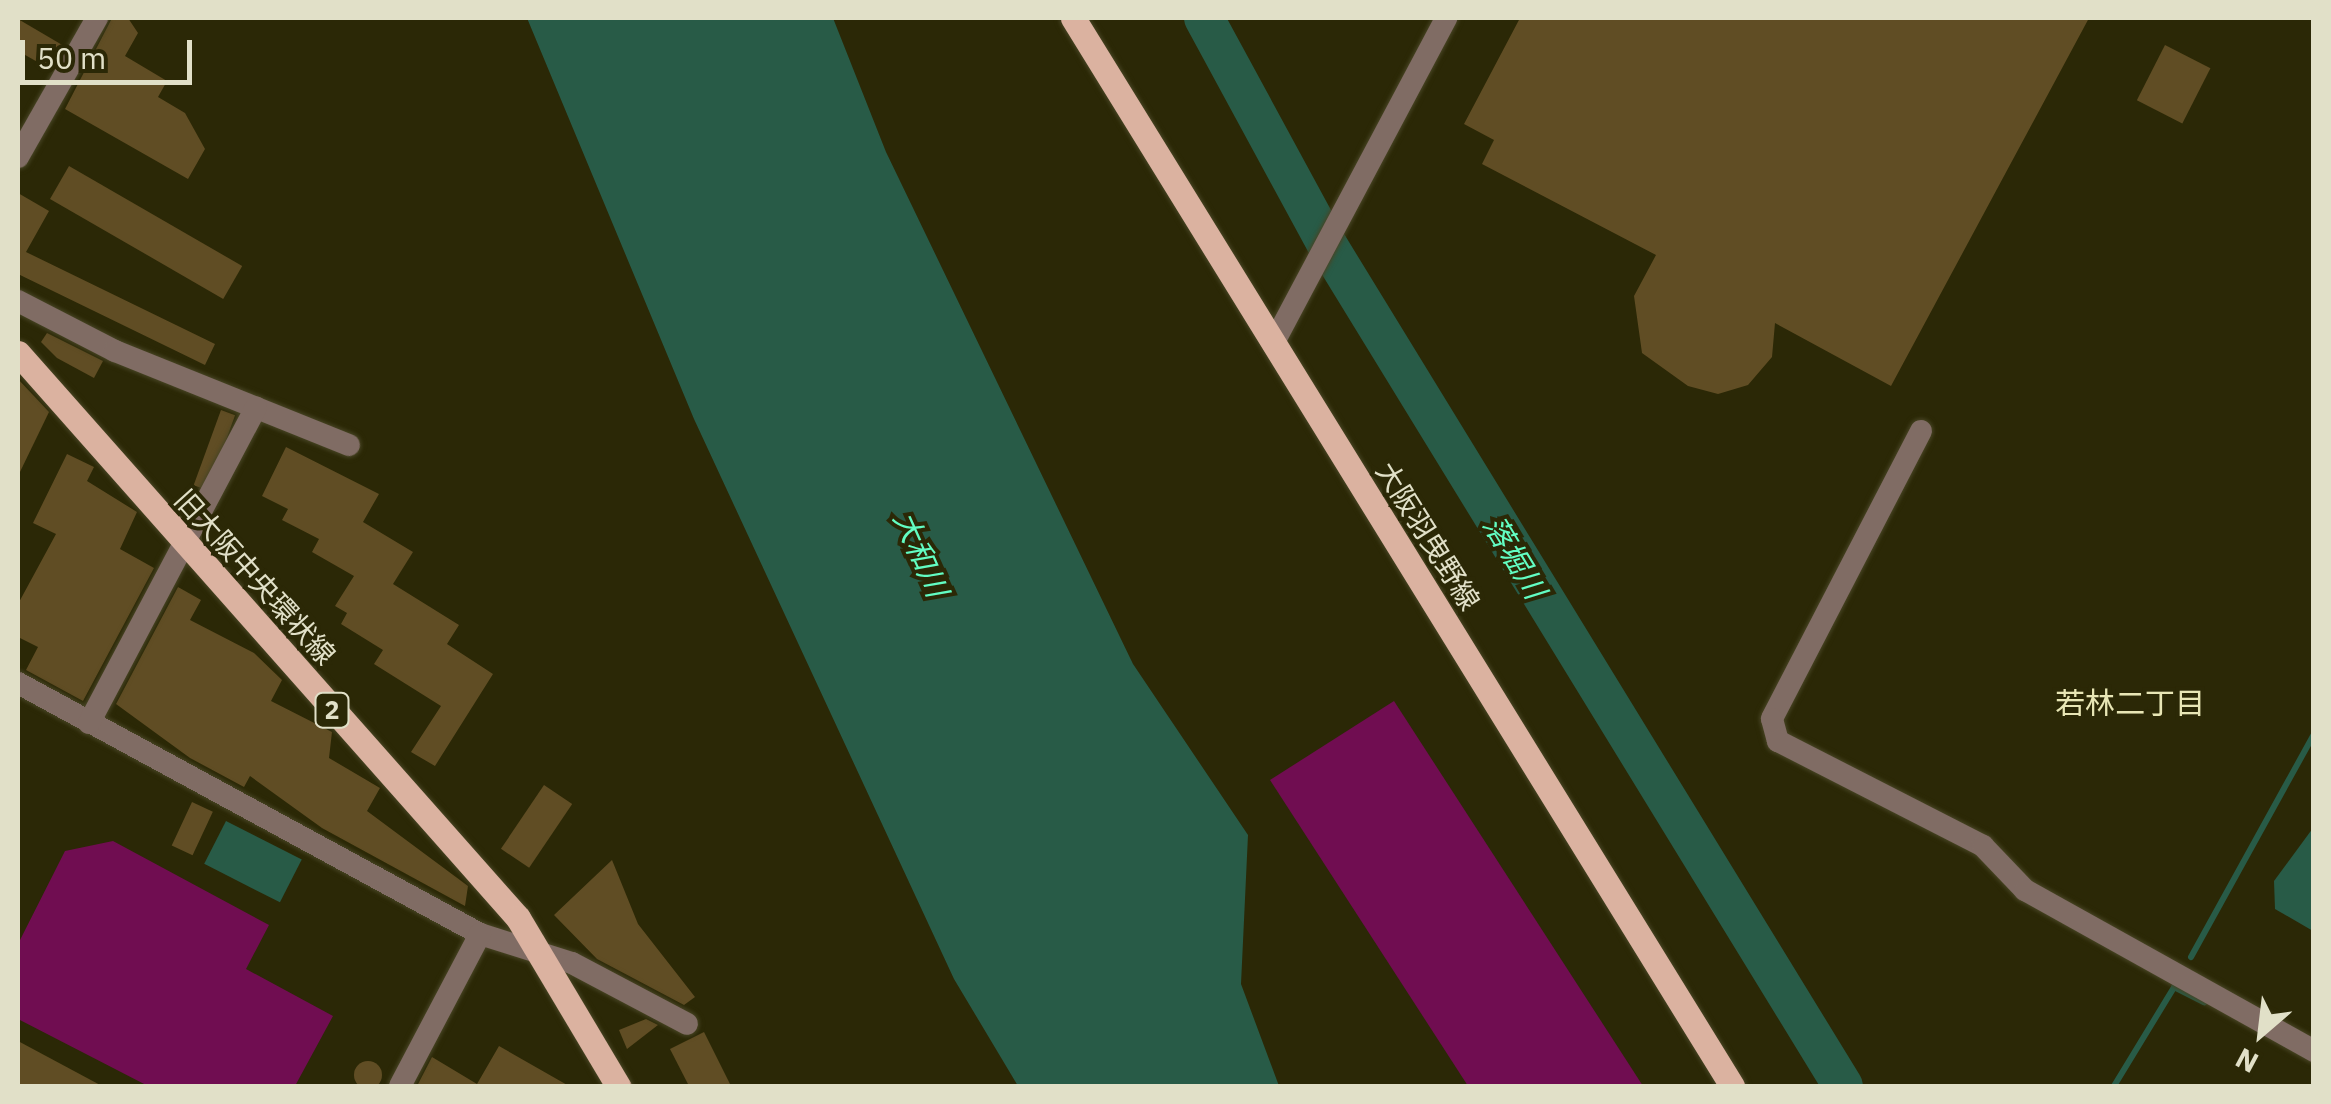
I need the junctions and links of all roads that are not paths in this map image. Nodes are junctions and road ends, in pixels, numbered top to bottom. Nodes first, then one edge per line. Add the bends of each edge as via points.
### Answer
1 (97, 18) edge
2 (1073, 18) edge
3 (1446, 18) edge
4 (18, 157) edge
5 (18, 301) edge
6 (1273, 344) junction
7 (18, 353) edge
8 (256, 408) junction
9 (1921, 431) dead end
10 (349, 445) dead end
11 (187, 546) junction
12 (18, 682) edge
13 (89, 724) junction
14 (480, 934) junction
15 (545, 953) junction
16 (687, 1024) dead end
17 (2314, 1051) edge
18 (400, 1086) edge
19 (618, 1086) edge
20 (1732, 1086) edge

1 - 4 street
2 - 6 main road, 大阪羽曳野線
3 - 6 street
5 - 8 street
6 - 20 main road, 大阪羽曳野線
7 - 11 main road, 旧大阪中央環状線 / 2
8 - 10 street
8 - 11 street
9 - 17 street via 1772,719 1778,741 1983,846 2041,900
11 - 13 street
11 - 15 main road, 旧大阪中央環状線 / 2
12 - 13 street
13 - 14 street
14 - 15 street
14 - 18 street
15 - 16 street
15 - 19 main road, 旧大阪中央環状線 / 2

